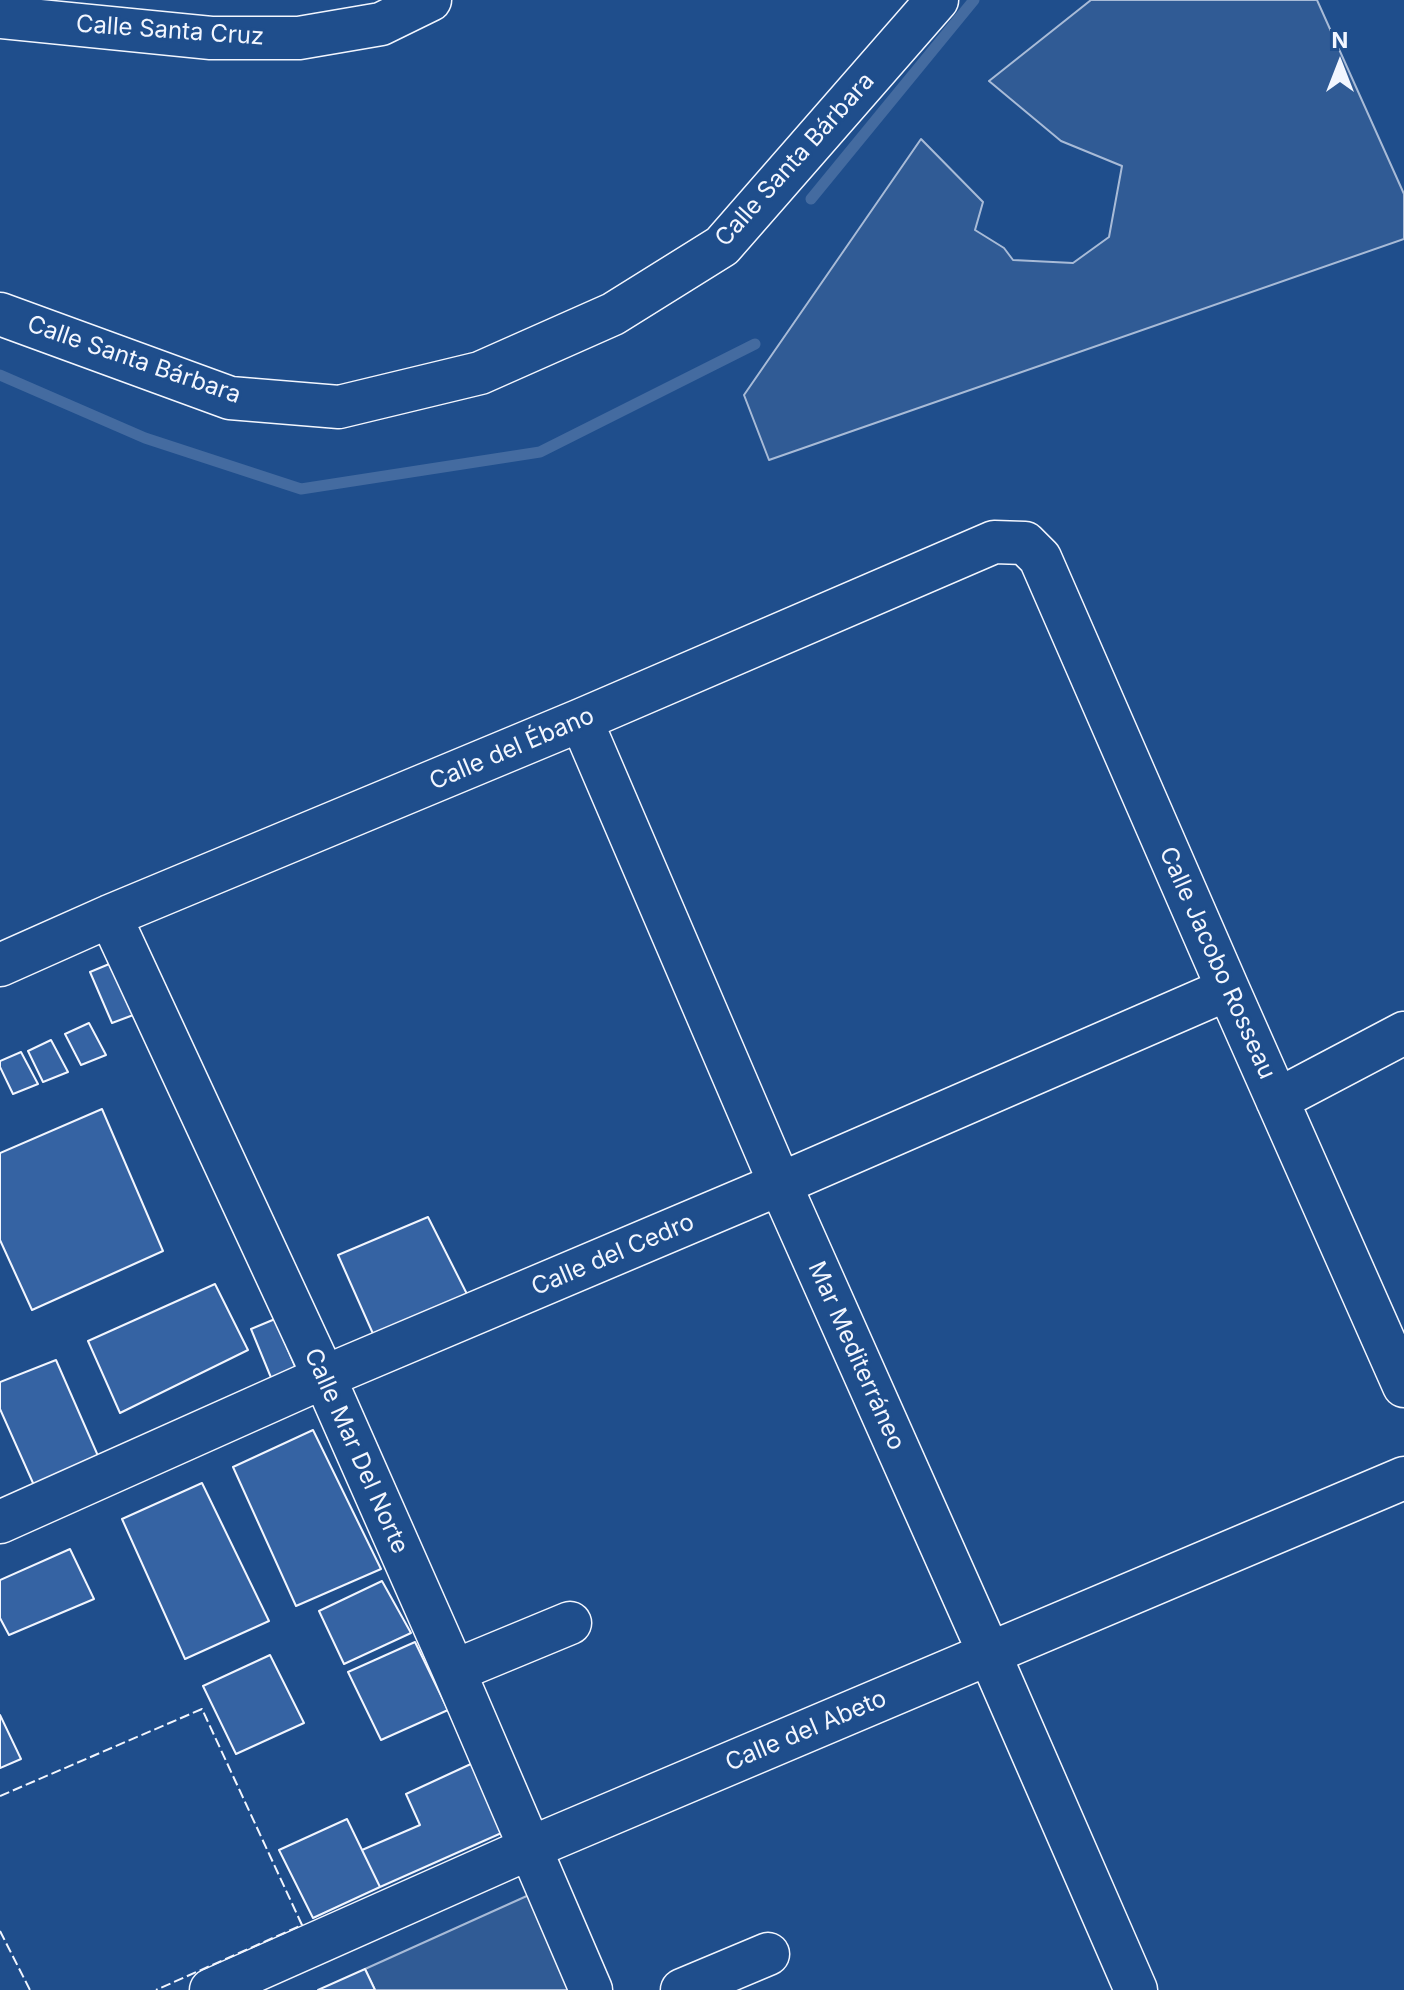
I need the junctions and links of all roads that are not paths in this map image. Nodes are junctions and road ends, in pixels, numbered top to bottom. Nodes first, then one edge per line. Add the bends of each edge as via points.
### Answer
1 (430, 0) edge
2 (937, 0) edge
3 (0, 17) edge
4 (0, 314) edge
5 (1025, 543) joint
6 (581, 720) junction
7 (110, 916) junction
8 (0, 965) edge
9 (1228, 989) junction
10 (1404, 1033) edge
11 (1277, 1100) junction
12 (780, 1184) junction
13 (324, 1377) junction
14 (1404, 1386) edge
15 (1404, 1478) edge
16 (0, 1522) edge
17 (570, 1623) dead end
18 (989, 1653) junction
19 (454, 1671) junction
20 (530, 1848) junction
21 (768, 1954) dead end
22 (211, 1990) edge
23 (591, 1990) edge
24 (682, 1990) edge
25 (1136, 1990) edge

1 - 3 street, Calle Santa Cruz via 381,24 299,38 211,38
2 - 4 street, Calle Santa Bárbara via 722,246 613,314 480,373 339,407 230,398
5 - 6 street, Calle del Ébano via 994,542
5 - 9 street, Calle Jacobo Rosseau via 1040,558
6 - 7 street, Calle del Ébano
6 - 12 street, Mar Mediterráneo
7 - 8 street, Calle del Ébano
7 - 13 street, Calle Mar Del Norte
9 - 11 street, Calle Jacobo Rosseau
9 - 12 street, Calle del Cedro
10 - 11 street
11 - 14 street, Calle Jacobo Rosseau
12 - 13 street, Calle del Cedro
12 - 18 street, Mar Mediterráneo
13 - 16 street, Calle del Cedro
13 - 19 street, Calle Mar Del Norte
15 - 18 street, Calle del Abeto
17 - 19 street
18 - 20 street, Calle del Abeto
18 - 25 street, Mar Mediterráneo
19 - 20 street, Calle Mar Del Norte
20 - 22 street, Calle del Abeto
20 - 23 street, Calle Mar Del Norte
21 - 24 street

